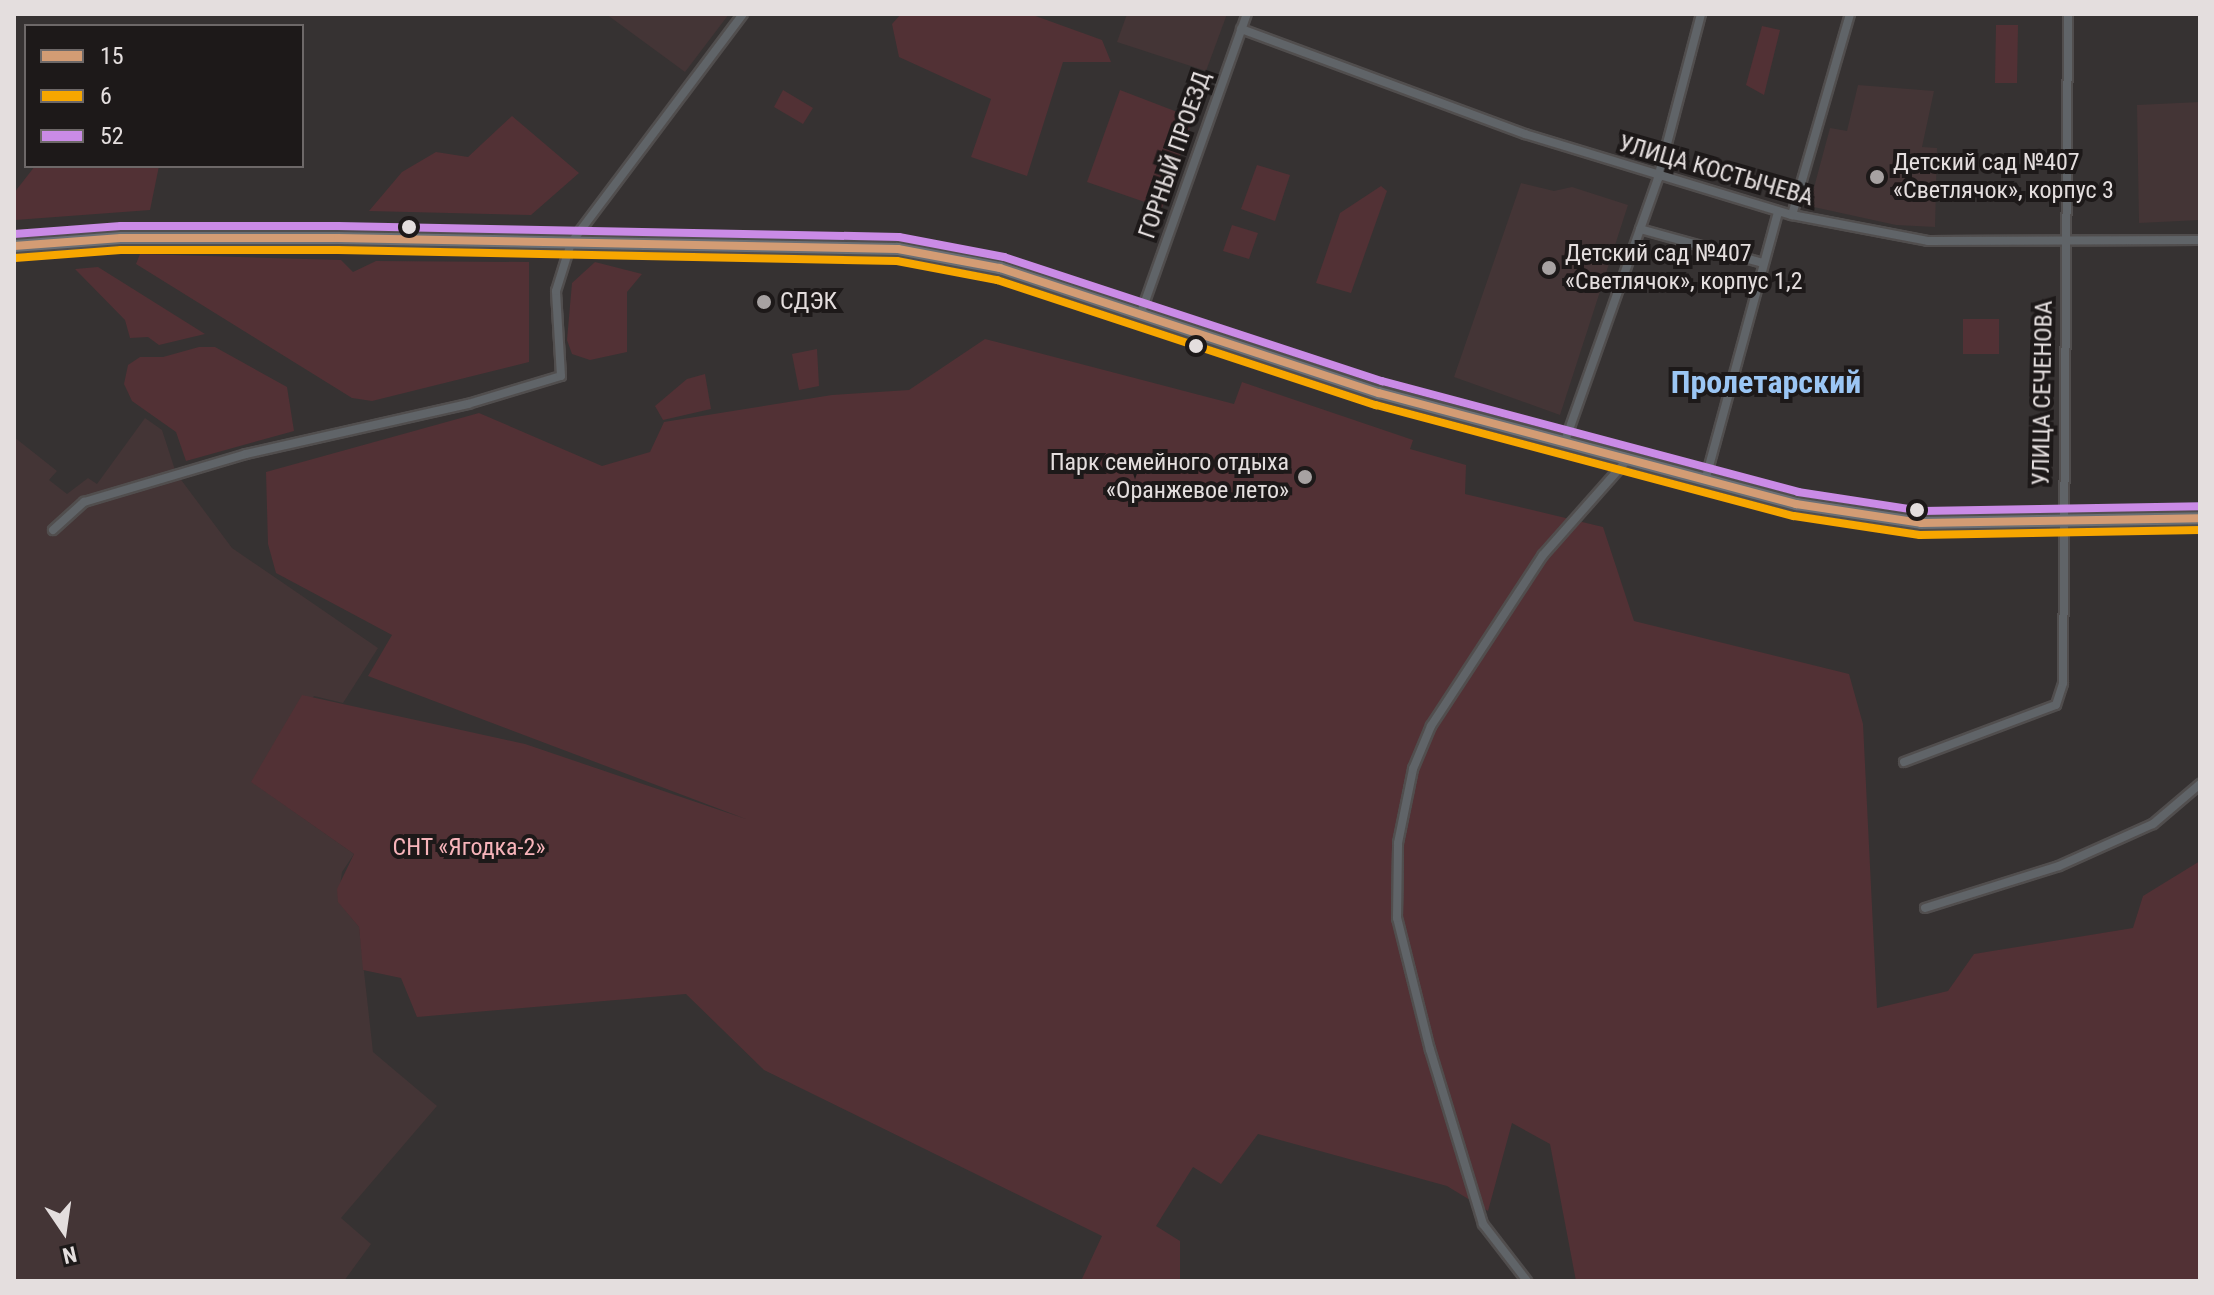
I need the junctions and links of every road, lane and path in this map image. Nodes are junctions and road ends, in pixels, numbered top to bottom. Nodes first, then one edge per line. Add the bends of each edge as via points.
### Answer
1 (743, 14) edge
2 (1247, 14) edge
3 (1701, 14) edge
4 (1850, 14) edge
5 (2068, 14) edge
6 (1241, 29) junction
7 (1658, 178) junction
8 (1778, 212) junction
9 (1792, 215) junction
10 (1640, 229) junction
11 (2200, 240) edge
12 (571, 243) junction
13 (2065, 244) junction
14 (14, 246) edge
15 (1763, 263) junction
16 (1142, 310) junction
17 (1564, 444) junction
18 (1627, 460) junction
19 (1705, 482) junction
20 (2200, 518) edge
21 (2063, 524) junction
22 (53, 530) dead end
23 (1904, 762) dead end
24 (2200, 784) edge
25 (1925, 908) dead end
26 (1527, 1281) edge

1 - 12 street
2 - 6 street, ГОРНЫЙ ПРОЕЗД
3 - 7 street
4 - 9 street
5 - 13 street, УЛИЦА СЕЧЕНОВА
6 - 7 street, УЛИЦА КОСТЫЧЕВА
6 - 16 street, ГОРНЫЙ ПРОЕЗД
7 - 8 street, УЛИЦА КОСТЫЧЕВА
7 - 10 street
8 - 9 street, УЛИЦА КОСТЫЧЕВА
8 - 15 street
9 - 13 street, УЛИЦА КОСТЫЧЕВА via 1917,240
10 - 15 street
10 - 17 street
11 - 13 street, УЛИЦА КОСТЫЧЕВА
12 - 14 main road via 121,238
12 - 16 main road via 898,249 1000,268
12 - 22 street via 556,291 561,376 468,404 246,454 84,502
13 - 21 street, УЛИЦА СЕЧЕНОВА
15 - 19 street
16 - 17 main road via 1369,390
17 - 18 main road
18 - 19 main road
18 - 26 street via 1543,555 1431,726 1413,769 1398,843 1397,918 1430,1050 1483,1224
19 - 21 main road via 1899,521
20 - 21 main road
21 - 23 street, УЛИЦА СЕЧЕНОВА via 2063,683 2056,705
24 - 25 street via 2153,824 2072,860

